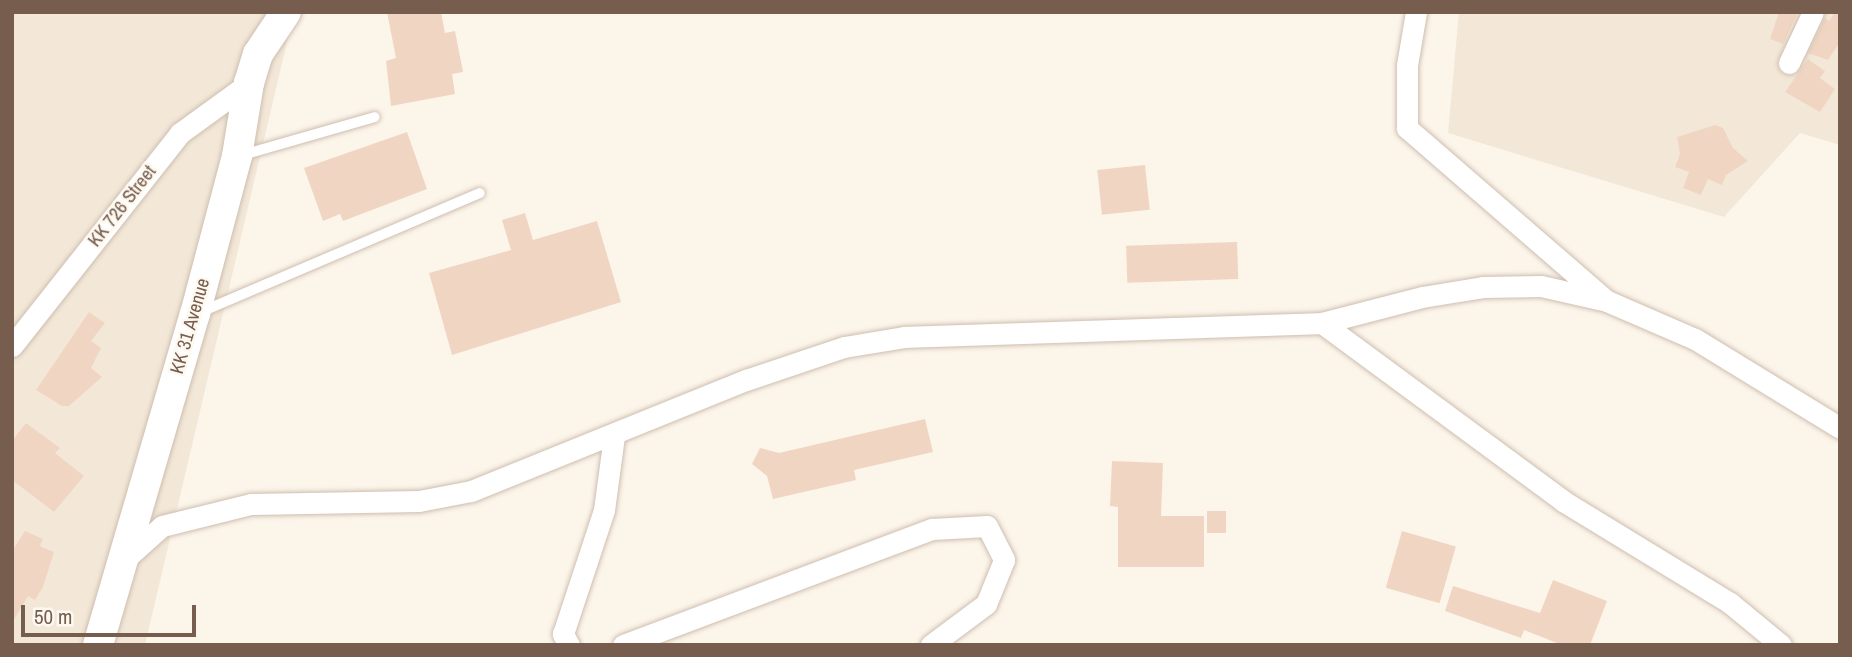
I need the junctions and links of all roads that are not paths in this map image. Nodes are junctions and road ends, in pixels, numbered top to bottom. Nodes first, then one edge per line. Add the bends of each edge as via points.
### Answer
1 (286, 12) edge
2 (1416, 12) edge
3 (1813, 12) edge
4 (1789, 63) dead end
5 (249, 83) junction
6 (375, 117) dead end
7 (237, 156) junction
8 (480, 193) dead end
9 (1607, 301) junction
10 (195, 314) junction
11 (1322, 323) junction
12 (12, 346) edge
13 (1840, 428) edge
14 (614, 436) junction
15 (119, 565) junction
16 (98, 645) edge
17 (569, 645) edge
18 (623, 645) edge
19 (931, 645) edge
20 (1781, 645) edge

1 - 5 main road, KK 31 Avenue via 258,54
2 - 9 street via 1407,65 1407,128
3 - 4 street
5 - 7 main road, KK 31 Avenue
5 - 12 street, KK 726 Street via 180,132
6 - 7 lane
7 - 10 main road, KK 31 Avenue
8 - 10 lane
9 - 11 street via 1541,286 1497,286 1422,297
9 - 13 street via 1695,339
10 - 15 main road, KK 31 Avenue
11 - 14 street via 893,339 844,347 759,376
11 - 20 street via 1563,500 1730,603
14 - 15 street via 458,494 419,501 251,504 168,524
14 - 17 street via 604,510 563,634
15 - 16 main road, KK 31 Avenue
18 - 19 street via 932,529 987,526 1004,560 986,604

